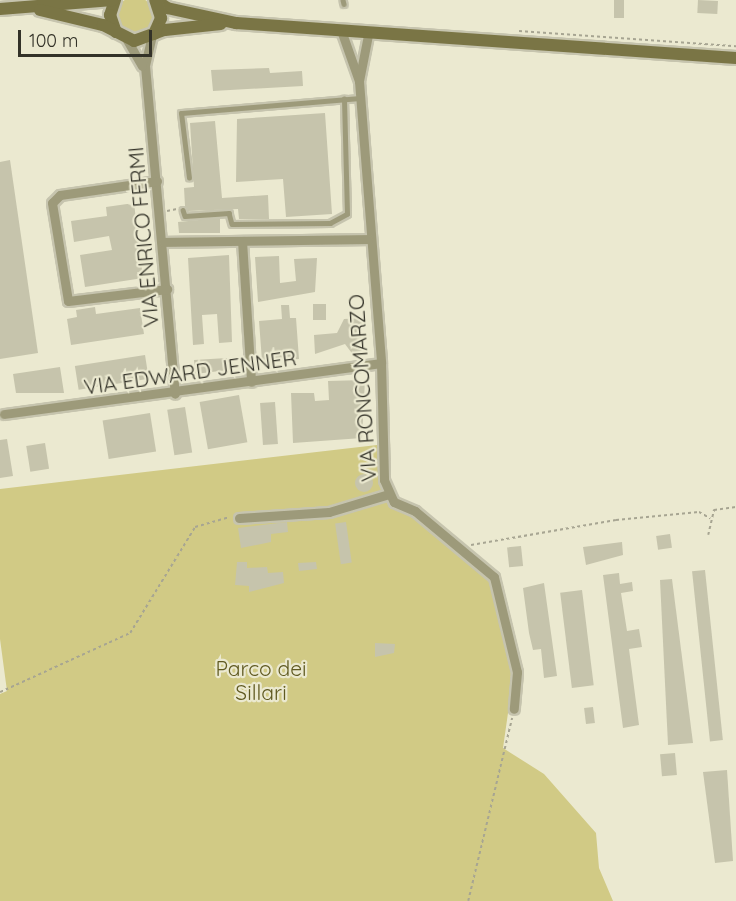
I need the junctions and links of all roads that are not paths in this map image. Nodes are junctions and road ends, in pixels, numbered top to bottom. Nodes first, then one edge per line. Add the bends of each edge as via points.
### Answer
1 (114, 0) edge
2 (155, 0) edge
3 (0, 9) edge
4 (40, 10) junction
5 (236, 23) junction
6 (342, 33) junction
7 (153, 35) junction
8 (368, 35) junction
9 (120, 36) junction
10 (736, 58) edge
11 (146, 77) junction
12 (359, 81) junction
13 (360, 98) junction
14 (344, 99) junction
15 (189, 178) dead end
16 (157, 181) junction
17 (183, 210) road end
18 (368, 239) junction
19 (242, 241) junction
20 (163, 242) junction
21 (167, 289) junction
22 (381, 363) junction
23 (251, 382) junction
24 (175, 394) junction
25 (4, 414) dead end
26 (389, 494) junction
27 (239, 518) road end
28 (514, 709) road end

1 - 4 street
1 - 9 street via 110,16
2 - 5 street via 167,8
2 - 7 street via 161,18
3 - 4 street
4 - 9 street
5 - 6 street
5 - 7 street
6 - 8 street
6 - 12 street, VIA RONCOMARZO
7 - 9 street via 140,41
7 - 11 street, VIA ENRICO FERMI
8 - 10 street
8 - 12 street, VIA RONCOMARZO
9 - 11 street, VIA ENRICO FERMI via 136,52
11 - 16 street, VIA ENRICO FERMI
12 - 13 street, VIA RONCOMARZO
13 - 14 lane
13 - 18 street, VIA RONCOMARZO
14 - 15 lane via 181,113
14 - 17 lane via 347,214 330,223 244,225 232,224 229,213 185,216
16 - 20 street, VIA ENRICO FERMI
16 - 21 street via 60,195 52,203 68,301
18 - 19 street
18 - 22 street, VIA RONCOMARZO
19 - 20 street
19 - 23 street
20 - 21 street, VIA ENRICO FERMI
21 - 24 street, VIA ENRICO FERMI
22 - 23 street, VIA EDWARD JENNER
22 - 26 street, VIA RONCOMARZO via 381,463
23 - 24 street, VIA EDWARD JENNER
24 - 25 street, VIA EDWARD JENNER
26 - 27 street via 338,510
26 - 28 street, VIA RONCOMARZO via 494,577 517,672

